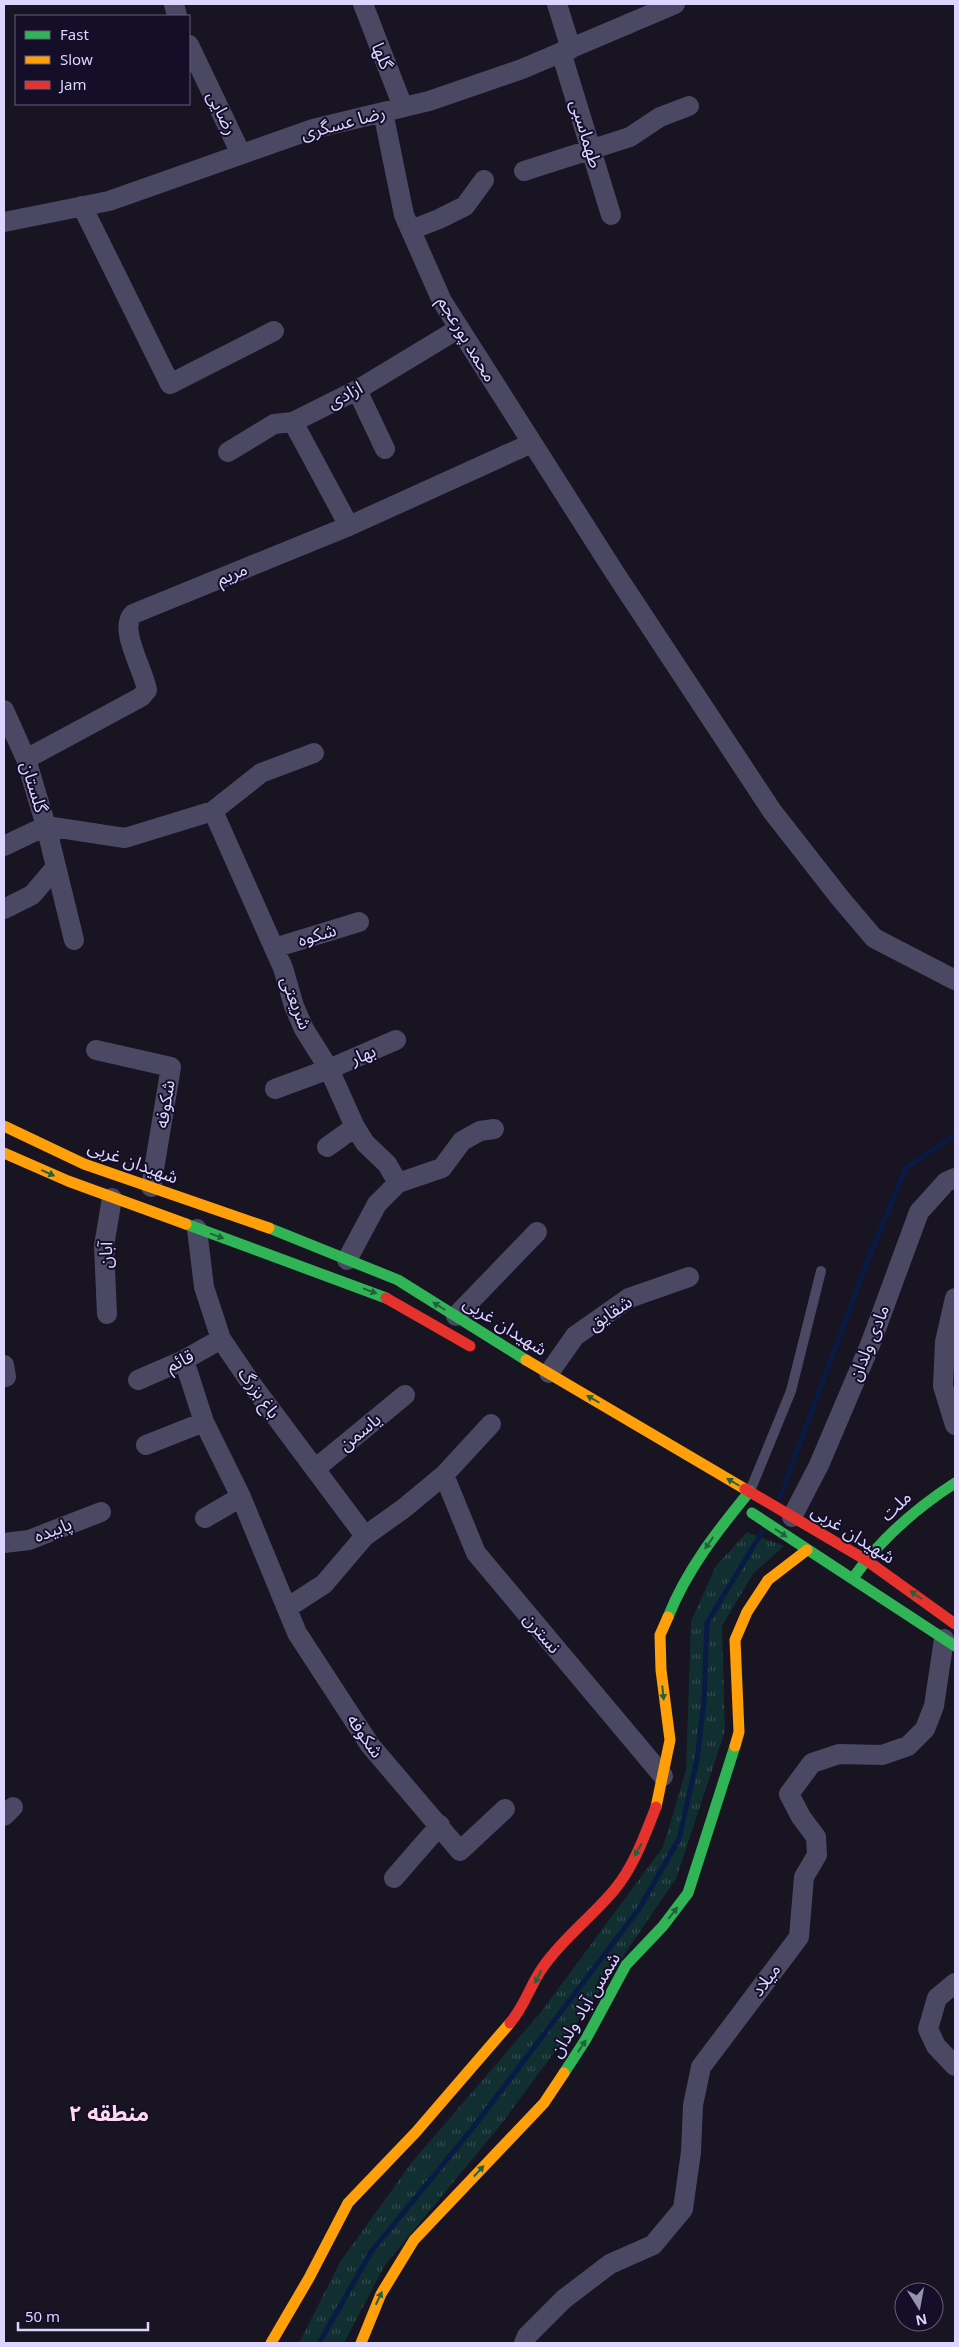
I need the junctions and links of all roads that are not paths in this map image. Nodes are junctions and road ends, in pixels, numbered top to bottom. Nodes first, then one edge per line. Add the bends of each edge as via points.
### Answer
1 (363, 4) edge
2 (557, 4) edge
3 (675, 4) edge
4 (630, 13) edge
5 (190, 47) edge
6 (566, 51) junction
7 (689, 106) dead end
8 (403, 107) junction
9 (383, 112) junction
10 (591, 150) junction
11 (242, 154) junction
12 (524, 171) dead end
13 (484, 180) dead end
14 (82, 206) junction
15 (611, 215) dead end
16 (4, 222) edge
17 (411, 230) junction
18 (458, 330) junction
19 (274, 331) dead end
20 (357, 390) junction
21 (293, 422) junction
22 (532, 442) junction
23 (385, 449) dead end
24 (228, 452) dead end
25 (350, 526) junction
26 (6, 721) edge
27 (314, 752) dead end
28 (26, 759) junction
29 (213, 812) junction
30 (46, 826) junction
31 (4, 846) edge
32 (56, 867) junction
33 (4, 909) edge
34 (359, 922) dead end
35 (74, 940) dead end
36 (274, 948) junction
37 (955, 980) edge
38 (396, 1040) dead end
39 (96, 1050) dead end
40 (329, 1069) junction
41 (275, 1088) dead end
42 (4, 1126) edge
43 (355, 1126) junction
44 (494, 1128) dead end
45 (327, 1146) dead end
46 (4, 1153) edge
47 (955, 1178) edge
48 (398, 1183) junction
49 (151, 1187) junction
50 (112, 1198) junction
51 (197, 1229) junction
52 (537, 1232) dead end
53 (347, 1260) junction
54 (821, 1272) dead end
55 (690, 1277) dead end
56 (955, 1298) edge
57 (106, 1314) dead end
58 (456, 1316) junction
59 (222, 1339) junction
60 (479, 1351) dead end
61 (184, 1360) junction
62 (549, 1373) junction
63 (138, 1380) dead end
64 (405, 1395) dead end
65 (204, 1422) junction
66 (491, 1424) dead end
67 (955, 1425) edge
68 (146, 1445) dead end
69 (315, 1469) junction
70 (444, 1475) junction
71 (955, 1483) edge
72 (750, 1492) junction
73 (241, 1497) junction
74 (736, 1503) junction
75 (101, 1512) dead end
76 (792, 1517) junction
77 (205, 1518) dead end
78 (365, 1536) junction
79 (4, 1543) edge
80 (807, 1550) junction
81 (866, 1560) junction
82 (852, 1579) junction
83 (287, 1608) junction
84 (952, 1636) edge
85 (663, 1776) junction
86 (505, 1809) dead end
87 (440, 1825) junction
88 (394, 1878) dead end
89 (955, 1983) edge
90 (955, 2066) edge
91 (271, 2343) edge
92 (361, 2343) edge
93 (524, 2343) edge

1 - 8 street, گلها
2 - 6 street
3 - 4 street, رضا عسگری
4 - 6 street, رضا عسگری
5 - 11 street, رضایی
6 - 8 street, رضا عسگری via 522,69
6 - 10 street, طهماسبی
7 - 10 street via 660,117 630,137
8 - 9 street, رضا عسگری
9 - 11 street, رضا عسگری via 313,129
9 - 17 street, محمد پورعجم via 404,215
10 - 12 street
10 - 15 street, طهماسبی
11 - 14 street, رضا عسگری via 109,200
13 - 17 street via 465,206
14 - 16 street, رضا عسگری
14 - 19 street via 170,384
17 - 18 street, محمد پورعجم
18 - 20 street, ازادی
18 - 22 street, محمد پورعجم
20 - 21 street, ازادی
20 - 23 street
21 - 24 street, ازادی via 274,424
21 - 25 street
22 - 25 street, مریم
22 - 37 street, محمد پورعجم via 612,570 772,811 840,898 874,938
25 - 28 street, مریم via 133,614 127,622 128,632 147,690 141,698
26 - 28 street, گلستان
27 - 29 street via 262,773
28 - 30 street, گلستان
29 - 30 street via 125,838
29 - 36 street, شریعتی
30 - 31 street
30 - 32 street, گلستان
32 - 33 street via 32,895
32 - 35 street, گلستان
34 - 36 street, شکوه
36 - 40 street, شریعتی via 297,1014
38 - 40 street, بهار
39 - 49 street, شکوفه via 171,1067
40 - 41 street, بهار
40 - 43 street, شریعتی
42 - 49 main road, شهیدان غربی via 84,1164
43 - 45 street
43 - 48 street, شریعتی via 365,1143 387,1164
44 - 48 street via 480,1131 462,1142 442,1168
46 -> 50 main road, شهیدان غربی
47 - 76 street, مادی ولدان via 946,1182 919,1212 870,1345
48 - 53 street via 376,1204
49 - 53 main road, شهیدان غربی via 264,1226
50 - 51 main road, شهیدان غربی
50 - 57 street, آبان via 104,1246
51 - 59 street, باغ بزرگ via 204,1287
51 -> 60 main road, شهیدان غربی via 382,1296
52 - 58 street
58 -> 53 main road, شهیدان غربی via 398,1280
54 - 72 lane via 791,1391
55 - 62 street, شقایق via 629,1298 575,1336
56 - 67 street via 945,1342 943,1386
58 - 62 main road, شهیدان غربی
59 - 61 street, قائم
59 - 69 street, باغ بزرگ
61 - 63 street, قائم
61 - 65 street, شکوفه
72 -> 62 main road, شهیدان غربی
64 - 69 street, یاسمن
65 - 68 street
65 - 73 street, شکوفه
66 - 70 street
69 - 78 street, باغ بزرگ
70 - 78 street
70 - 85 street, نسترن via 476,1553
71 - 81 main road, ملت via 924,1502
72 - 74 main road
72 - 76 main road, شهیدان غربی
73 - 77 street
73 - 83 street, شکوفه
74 -> 80 main road
74 -> 85 main road via 676,1596 660,1634 670,1740
75 - 79 street, پابیده via 30,1540
76 - 81 main road, شهیدان غربی
78 - 83 street via 324,1584
80 - 82 main road
92 -> 80 main road, شمس آباد ولدان via 381,2294 414,2240 544,2103 586,2039 626,1965 663,1926 688,1893 739,1732 735,1640 747,1612 768,1580
81 - 82 main road, ملت
84 -> 81 main road, شهیدان غربی
82 - 84 main road
83 - 87 street, شکوفه via 297,1633 370,1745
84 - 93 street, میلاد via 934,1706 925,1728 908,1746 882,1755 839,1754 812,1762 789,1794 816,1837 817,1855 804,1877 799,1937 701,2067 693,2105 691,2152 683,2209 653,2245 610,2264 564,2299
85 -> 91 main road via 658,1801 643,1841 616,1888 542,1968 523,2007 478,2064 348,2202
86 - 87 street, شکوفه via 460,1852
87 - 88 street
89 - 90 street via 937,1998 928,2029 936,2046

